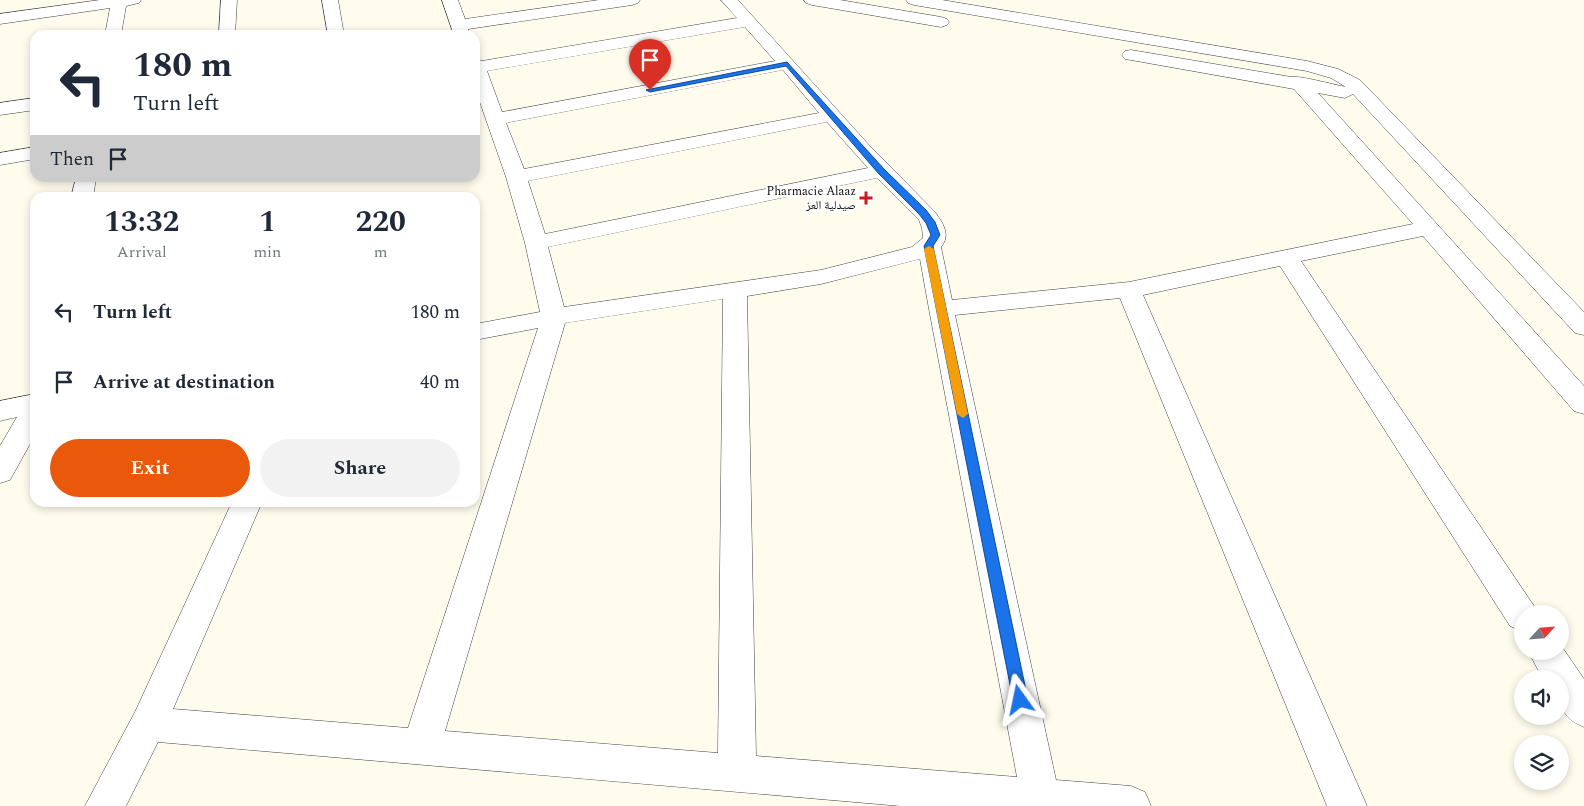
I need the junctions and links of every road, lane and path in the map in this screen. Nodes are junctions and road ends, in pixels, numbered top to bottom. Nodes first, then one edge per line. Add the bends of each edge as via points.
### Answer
1 (229, 0) edge
2 (330, 0) edge
3 (450, 0) edge
4 (632, 0) edge
5 (729, 0) edge
6 (812, 0) edge
7 (914, 0) edge
8 (124, 1) edge
9 (961, 8) junction
10 (4, 18) edge
11 (749, 21) junction
12 (115, 30) edge
13 (227, 30) edge
14 (335, 30) edge
15 (460, 30) edge
16 (472, 30) edge
17 (0, 38) edge
18 (1115, 52) dead end
19 (1283, 62) junction
20 (787, 64) junction
21 (480, 70) edge
22 (480, 79) edge
23 (1300, 84) junction
24 (1366, 96) junction
25 (30, 105) edge
26 (0, 109) edge
27 (831, 116) junction
28 (496, 119) junction
29 (30, 154) edge
30 (0, 159) edge
31 (881, 171) junction
32 (516, 177) junction
33 (1428, 228) junction
34 (536, 243) junction
35 (929, 246) junction
36 (1286, 257) junction
37 (1129, 290) junction
38 (735, 291) junction
39 (941, 309) junction
40 (554, 317) junction
41 (1584, 327) edge
42 (480, 331) edge
43 (1584, 403) edge
44 (30, 405) edge
45 (0, 411) edge
46 (30, 419) edge
47 (0, 472) edge
48 (245, 507) edge
49 (1515, 605) edge
50 (1551, 660) edge
51 (1584, 710) edge
52 (148, 724) junction
53 (421, 747) junction
54 (737, 773) junction
55 (1041, 802) edge
56 (105, 806) edge
57 (1131, 806) edge
58 (1347, 806) edge

1 - 13 street
2 - 14 street
3 - 15 street
4 - 16 street
5 - 11 street
6 - 9 street via 954,24
7 - 9 street
8 - 10 street
8 - 12 street
9 - 19 street
10 - 17 street
11 - 20 street
11 - 21 street
18 - 23 street
19 - 23 street
19 - 24 street via 1336,74 1354,84
20 - 27 street
20 - 28 street
22 - 28 street
23 - 24 street
23 - 33 street
24 - 41 street
25 - 26 street
27 - 31 street
27 - 32 street
28 - 32 street
29 - 30 street
31 - 34 street
31 - 35 street via 930,222 935,235
32 - 34 street
33 - 36 street
33 - 43 street
34 - 40 street
35 - 38 street via 920,252 852,270
35 - 39 street
36 - 37 street
36 - 49 street
37 - 39 street
37 - 58 street
38 - 40 street
38 - 54 street
39 - 55 street
40 - 42 street
40 - 53 street
44 - 45 street
46 - 47 street
48 - 52 street
50 - 51 street
52 - 53 street
52 - 56 street
53 - 54 street
54 - 55 street
55 - 57 street

